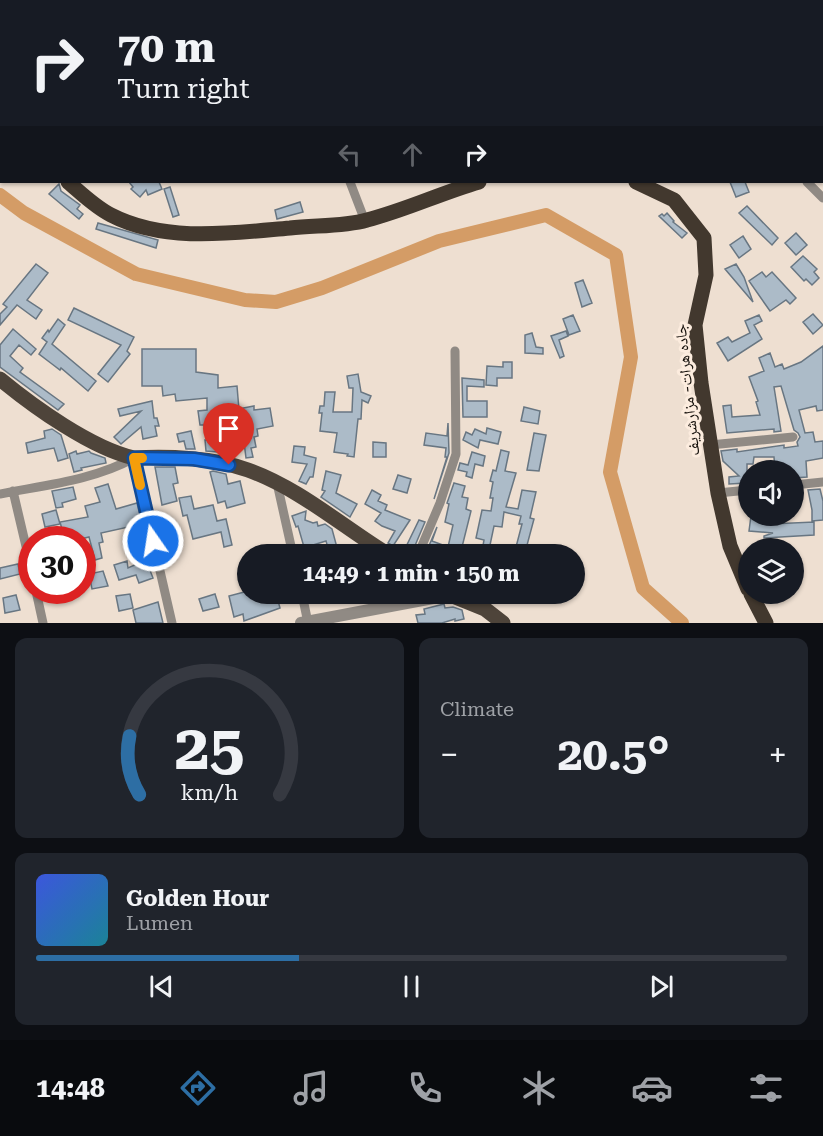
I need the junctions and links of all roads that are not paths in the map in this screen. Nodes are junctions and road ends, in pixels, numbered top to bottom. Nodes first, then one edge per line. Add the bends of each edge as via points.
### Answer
1 (69, 183) edge
2 (350, 183) edge
3 (476, 183) edge
4 (638, 183) edge
5 (808, 183) edge
6 (823, 198) edge
7 (364, 221) junction
8 (455, 351) dead end
9 (0, 379) edge
10 (793, 437) dead end
11 (710, 445) junction
12 (134, 458) junction
13 (823, 482) edge
14 (277, 483) junction
15 (804, 484) edge
16 (13, 491) junction
17 (738, 491) edge
18 (718, 493) junction
19 (0, 494) edge
20 (21, 526) edge
21 (291, 544) edge
22 (372, 544) edge
23 (423, 544) edge
24 (738, 565) edge
25 (39, 604) edge
26 (303, 604) edge
27 (398, 604) edge
28 (473, 604) edge
29 (756, 604) edge
30 (305, 622) edge
31 (43, 623) edge
32 (172, 623) edge
33 (503, 623) edge
34 (766, 623) edge

1 - 7 highway via 111,215 143,227 182,234
2 - 7 street
3 - 7 highway
4 - 11 highway, جاده هرات- مزارشریف via 674,200 704,238 706,275 695,325
5 - 6 street
8 - 23 street via 456,454
9 - 12 main road via 86,439
10 - 11 street
11 - 18 highway, جاده هرات- مزارشریف
12 - 14 main road via 194,459 247,469
12 - 16 street via 80,478
12 - 32 street
13 - 15 street
14 - 21 street
14 - 22 main road
16 - 19 street
16 - 20 street
17 - 18 street
18 - 24 highway, جاده هرات- مزارشریف
25 - 31 street
26 - 30 street
27 - 30 street
28 - 33 main road
29 - 34 highway

